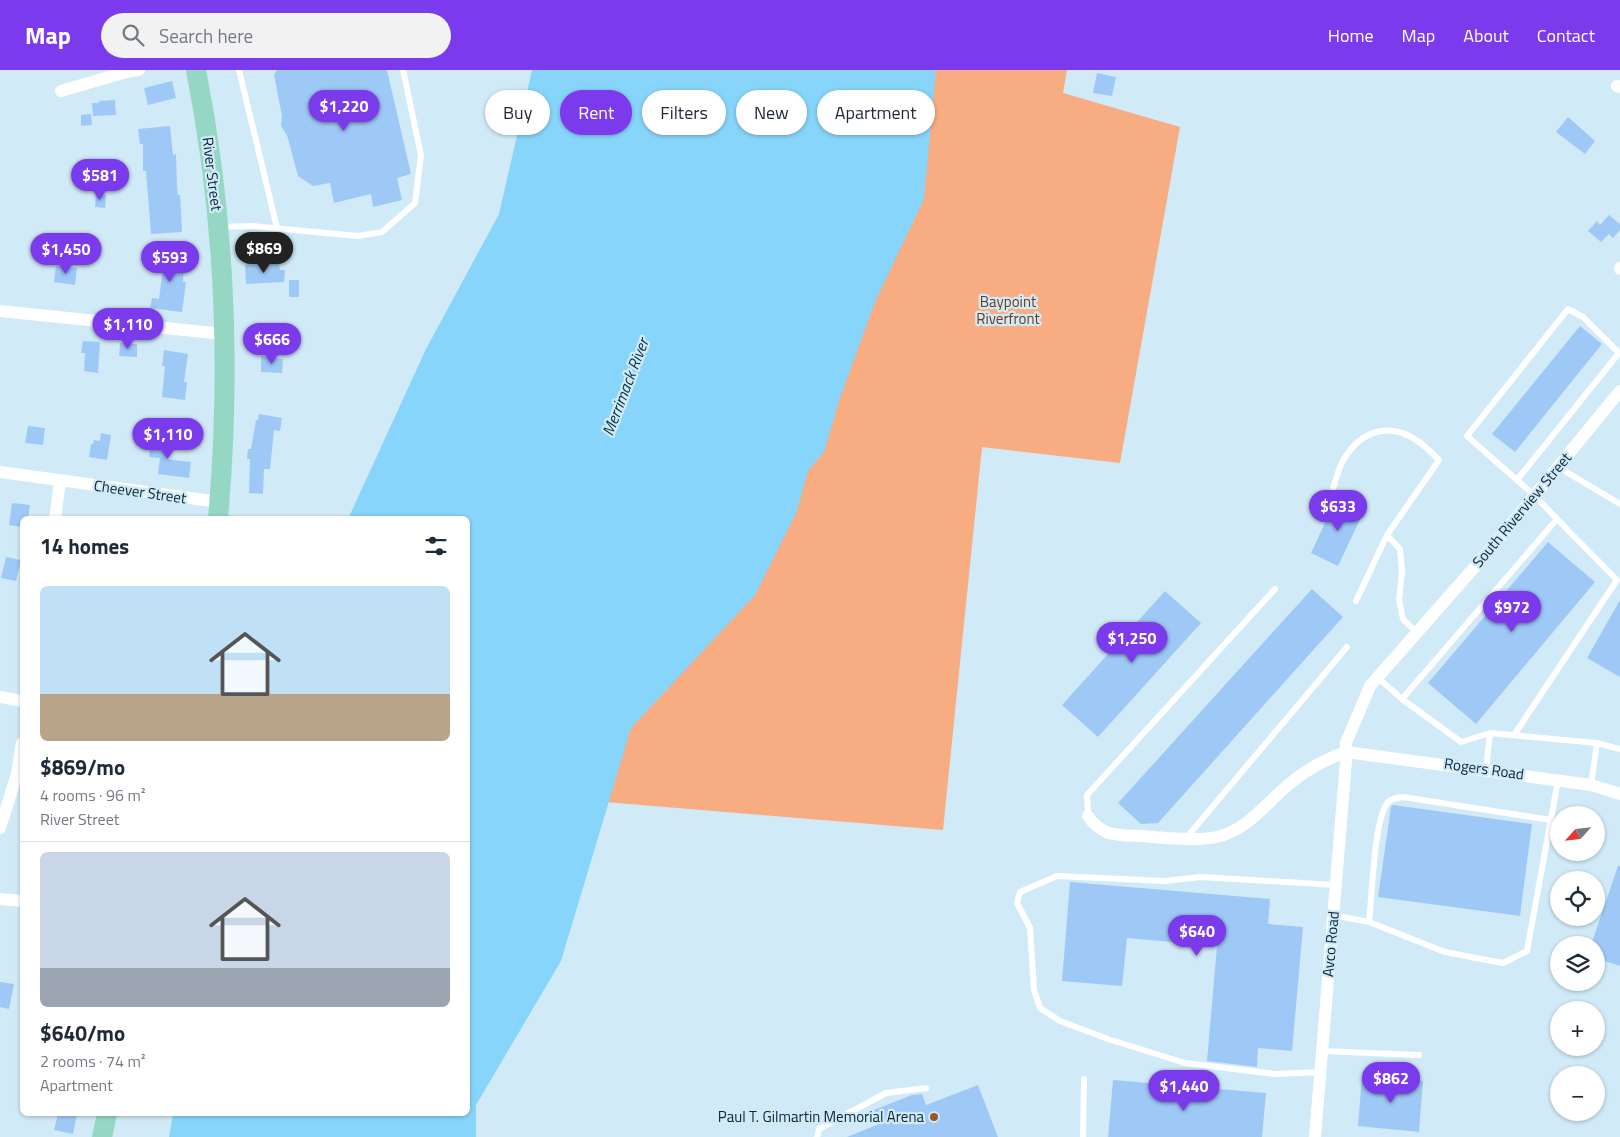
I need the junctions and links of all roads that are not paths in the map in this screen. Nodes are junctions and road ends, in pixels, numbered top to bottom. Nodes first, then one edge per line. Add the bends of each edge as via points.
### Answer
1 (139, 70) edge
2 (196, 70) edge
3 (239, 70) edge
4 (403, 70) edge
5 (61, 91) dead end
6 (218, 228) junction
7 (278, 228) junction
8 (0, 312) edge
9 (223, 334) junction
10 (1620, 353) edge
11 (1620, 391) edge
12 (1558, 467) junction
13 (0, 472) edge
14 (1517, 480) junction
15 (60, 481) junction
16 (1534, 495) junction
17 (1330, 499) dead end
18 (1620, 504) edge
19 (219, 510) edge
20 (55, 516) edge
21 (1557, 519) junction
22 (1387, 535) junction
23 (1276, 589) dead end
24 (1356, 601) dead end
25 (1417, 633) junction
26 (1347, 647) dead end
27 (1378, 678) junction
28 (0, 697) edge
29 (1402, 699) junction
30 (20, 701) edge
31 (1490, 733) junction
32 (1514, 735) junction
33 (1597, 743) junction
34 (1620, 749) edge
35 (1346, 752) junction
36 (20, 755) edge
37 (1486, 770) junction
38 (1558, 780) junction
39 (1592, 785) junction
40 (1620, 794) edge
41 (1553, 806) edge
42 (1088, 816) joint
43 (1550, 820) joint
44 (0, 828) edge
45 (1187, 837) junction
46 (1336, 885) junction
47 (0, 899) edge
48 (20, 900) edge
49 (1333, 915) junction
50 (1369, 922) junction
51 (1322, 1051) junction
52 (1418, 1055) dead end
53 (1321, 1072) junction
54 (1084, 1079) dead end
55 (926, 1088) dead end
56 (107, 1116) edge
57 (102, 1137) edge
58 (817, 1137) edge
59 (1083, 1137) edge
60 (1315, 1137) edge

1 - 5 street
2 - 6 main road, River Street
3 - 7 lane
4 - 7 lane via 421,155 415,203 382,232 358,236
6 - 7 lane
6 - 9 main road, River Street
8 - 9 street
9 - 19 main road, River Street
10 - 14 lane
10 - 14 lane via 1583,317 1568,309 1467,436
11 - 12 street, South Riverview Street
12 - 16 street, South Riverview Street
12 - 18 lane
13 - 15 street, Cheever Street
14 - 16 lane
15 - 19 street, Cheever Street
15 - 20 street
16 - 21 lane
16 - 25 street, South Riverview Street
17 - 22 lane via 1343,460 1357,442 1380,429 1405,434 1419,441 1440,460
21 - 29 lane
21 - 32 lane via 1617,580
22 - 24 lane
22 - 25 lane via 1400,549 1399,600 1403,618
23 - 42 lane via 1087,795
25 - 27 street, South Riverview Street
26 - 45 lane
27 - 29 lane
27 - 35 street, South Riverview Street via 1370,686 1355,717
28 - 30 street
29 - 31 lane via 1461,742
31 - 32 lane
31 - 37 lane
32 - 33 lane
33 - 34 lane
33 - 39 lane
35 - 37 street, Rogers Road
35 - 45 street via 1324,761 1293,781 1235,830 1217,837
35 - 46 street, Avco Road
36 - 44 street
37 - 38 street, Rogers Road
38 - 39 street, Rogers Road
38 - 41 lane
39 - 40 street, Rogers Road
42 - 45 street via 1096,827 1111,834
43 - 50 lane via 1393,798 1386,804 1379,829
43 - 50 lane via 1527,951 1503,963 1445,952
46 - 49 street, Avco Road
46 - 53 lane via 1200,877 1165,881 1057,876 1020,892 1017,903 1030,928 1034,990 1040,1008 1060,1021 1185,1063 1275,1074
47 - 48 street
49 - 50 lane
49 - 51 street, Avco Road
51 - 52 lane
51 - 53 street, Avco Road
53 - 60 street, Avco Road
54 - 59 lane
55 - 58 lane via 886,1093 819,1129
56 - 57 main road

